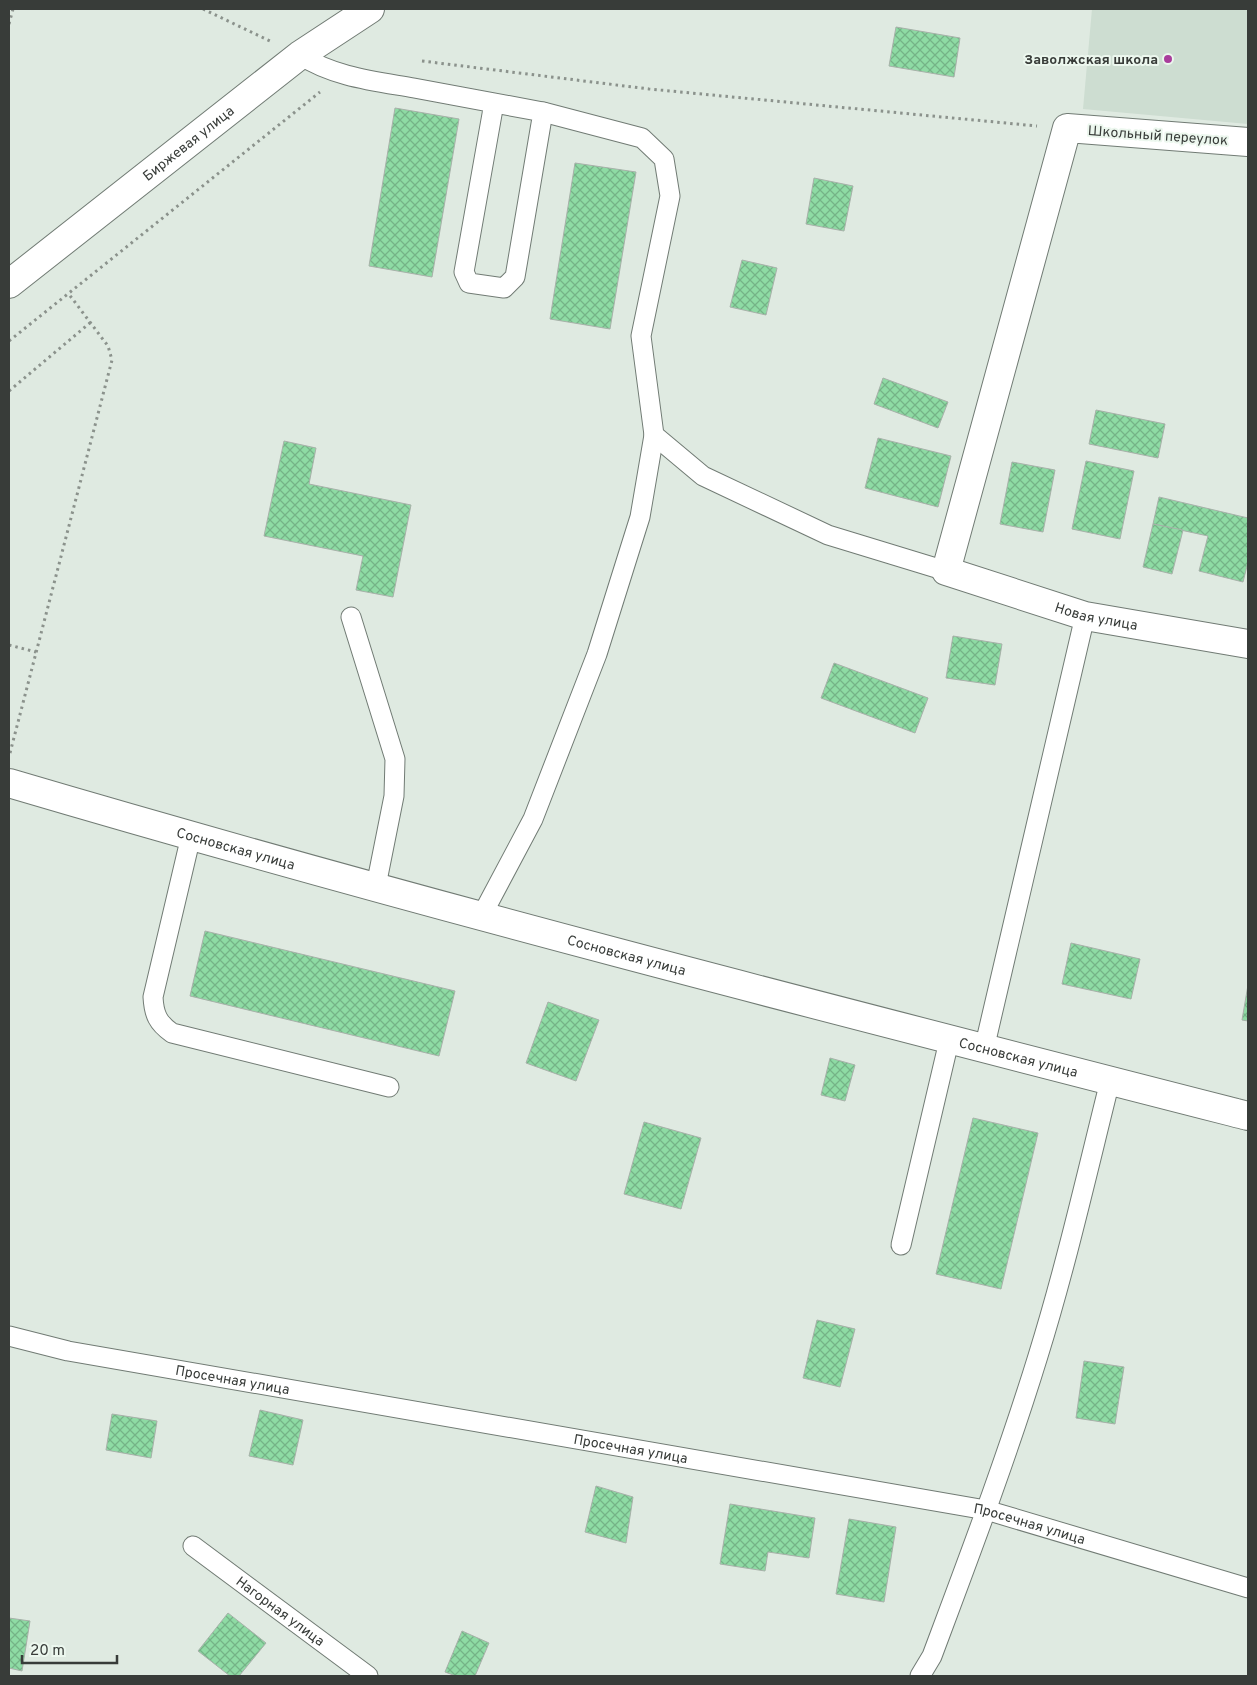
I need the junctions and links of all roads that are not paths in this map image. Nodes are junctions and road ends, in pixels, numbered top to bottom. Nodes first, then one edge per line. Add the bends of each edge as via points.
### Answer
1 (370, 9) edge
2 (300, 55) junction
3 (494, 103) junction
4 (543, 112) junction
5 (1248, 142) edge
6 (9, 284) edge
7 (654, 435) junction
8 (946, 571) junction
9 (351, 616) dead end
10 (1085, 616) junction
11 (1248, 644) edge
12 (9, 783) edge
13 (191, 836) junction
14 (376, 886) junction
15 (482, 915) junction
16 (949, 1040) junction
17 (984, 1049) junction
18 (1110, 1081) junction
19 (389, 1087) dead end
20 (1248, 1116) edge
21 (900, 1245) dead end
22 (9, 1336) edge
23 (986, 1510) junction
24 (193, 1546) dead end
25 (1248, 1588) edge
26 (368, 1676) edge
27 (920, 1676) edge

1 - 2 street, Биржевая улица
2 - 3 lane via 317,66 342,75
2 - 6 street, Биржевая улица
3 - 4 lane
3 - 4 lane via 464,272 469,283 504,288 515,278
4 - 7 lane via 642,138 664,159 670,196 642,336
5 - 8 street, Школьный переулок via 1067,128
7 - 8 lane via 703,476 819,531
7 - 15 lane via 640,517 597,654 533,819
8 - 10 street, Новая улица
9 - 14 lane via 394,759 394,796
10 - 11 street, Новая улица
10 - 17 lane
12 - 13 street, Сосновская улица
13 - 14 street, Сосновская улица
13 - 19 lane via 152,997 159,1024 172,1033
14 - 15 street, Сосновская улица
15 - 16 street, Сосновская улица
16 - 17 street, Сосновская улица
16 - 21 lane
17 - 18 street, Сосновская улица
18 - 20 street, Сосновская улица
18 - 23 lane via 1041,1347
22 - 23 lane, Просечная улица via 68,1351
23 - 25 lane, Просечная улица
23 - 27 lane via 932,1656
24 - 26 lane, Нагорная улица

